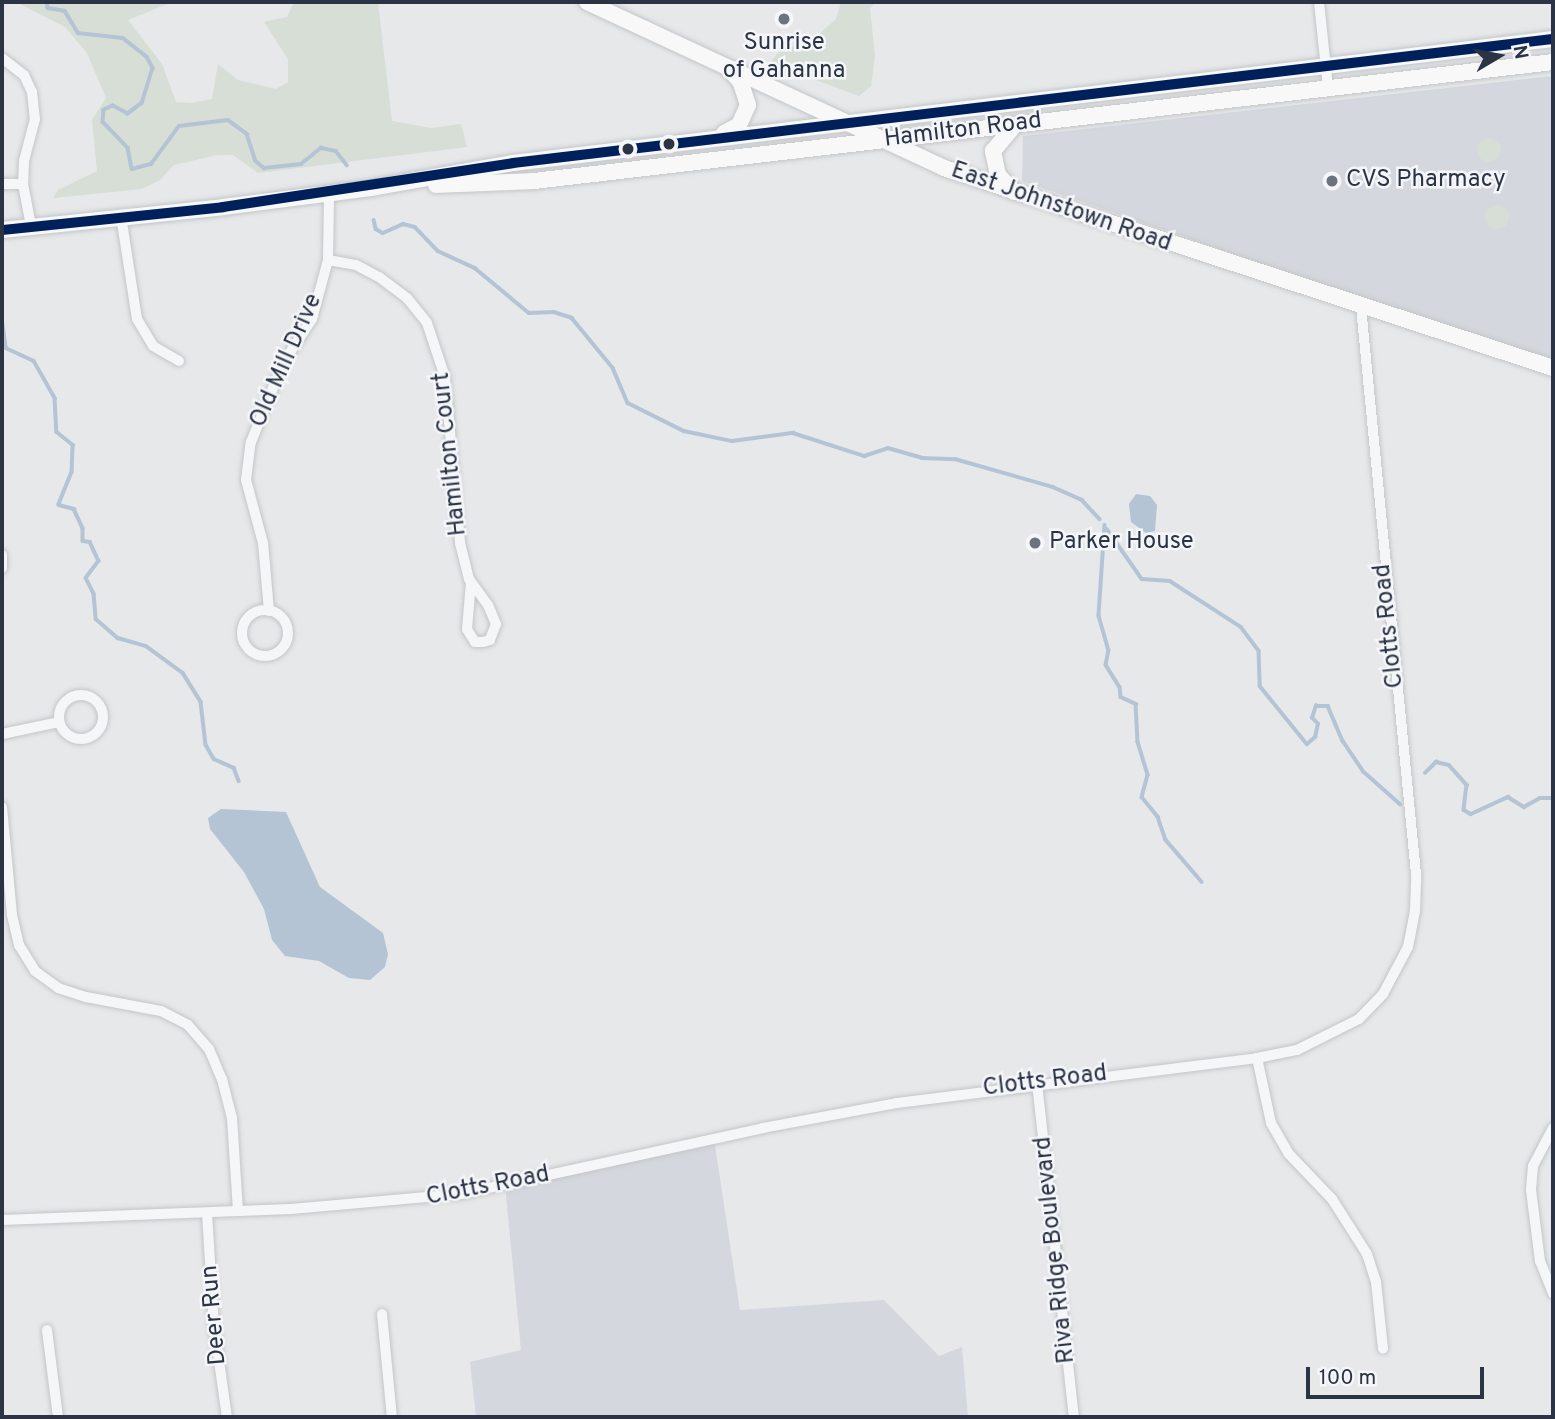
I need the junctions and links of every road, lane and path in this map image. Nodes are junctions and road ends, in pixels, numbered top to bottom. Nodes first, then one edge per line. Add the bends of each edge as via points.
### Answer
1 (587, 2) edge
2 (1319, 2) edge
3 (1553, 39) edge
4 (2, 58) edge
5 (1553, 62) edge
6 (1326, 65) junction
7 (727, 67) junction
8 (1328, 88) junction
9 (843, 122) junction
10 (1015, 125) junction
11 (711, 138) junction
12 (880, 141) junction
13 (2, 184) edge
14 (23, 184) junction
15 (371, 188) junction
16 (1014, 192) junction
17 (329, 194) junction
18 (121, 216) junction
19 (31, 226) junction
20 (2, 230) edge
21 (328, 260) junction
22 (1361, 307) junction
23 (180, 361) dead end
24 (1553, 368) edge
25 (2, 555) edge
26 (2, 568) edge
27 (471, 582) junction
28 (269, 611) junction
29 (59, 722) junction
30 (2, 734) edge
31 (2, 807) edge
32 (1257, 1058) junction
33 (1037, 1083) junction
34 (1553, 1128) edge
35 (238, 1212) junction
36 (207, 1213) junction
37 (2, 1220) edge
38 (1553, 1294) edge
39 (382, 1314) dead end
40 (47, 1330) dead end
41 (1382, 1349) dead end
42 (58, 1417) edge
43 (227, 1417) edge
44 (393, 1417) edge
45 (1074, 1417) edge

1 - 7 main road, East Johnstown Road
2 - 6 street
3 - 6 main road, Hamilton Road
4 - 14 street via 24,75 32,92 35,119
5 - 8 main road, Hamilton Road
6 - 8 street
6 - 9 main road, Hamilton Road
7 - 9 main road, East Johnstown Road
7 - 11 main road via 746,92 746,117
8 - 10 main road, Hamilton Road
9 - 11 main road, Hamilton Road
9 - 12 main road, East Johnstown Road
10 - 12 main road, Hamilton Road
10 - 16 main road via 993,151 998,176
11 - 15 main road, Hamilton Road via 513,163
12 - 15 main road, Hamilton Road via 534,181
12 - 16 main road, East Johnstown Road
13 - 14 street
14 - 19 street
15 - 17 main road, Hamilton Road
16 - 22 main road, East Johnstown Road
17 - 18 main road, Hamilton Road
17 - 21 street, Old Mill Drive
18 - 19 main road, Hamilton Road
18 - 23 street via 137,319 153,346
19 - 20 main road, Hamilton Road
21 - 27 street, Hamilton Court via 356,265 379,277 407,298 427,323 445,377 458,495 456,522
21 - 28 street, Old Mill Drive via 312,319 284,363 251,442 246,480 263,543
22 - 24 main road, East Johnstown Road
22 - 32 street, Clotts Road via 1416,874 1415,911 1397,972 1359,1019 1297,1049
25 - 26 street
27 - 27 street, Hamilton Court via 496,624 490,640 475,642 467,629
28 - 28 street, Old Mill Drive via 282,618 288,633 277,653 263,656 249,650 242,630 254,613
29 - 29 street via 72,737 93,735 100,727 100,707 83,695 73,696 59,711
29 - 30 street
31 - 35 street via 12,915 19,945 35,971 58,988 86,997 161,1011 188,1026 209,1049 232,1118
32 - 33 street, Clotts Road
32 - 41 street via 1271,1123 1288,1153 1332,1199 1367,1254 1376,1282
33 - 35 street, Clotts Road via 763,1128 461,1195
33 - 45 street, Riva Ridge Boulevard
34 - 38 street via 1533,1166 1531,1190 1540,1261
35 - 36 street, Clotts Road
36 - 37 street, Clotts Road
36 - 43 street, Deer Run via 214,1326
39 - 44 street
40 - 42 street

